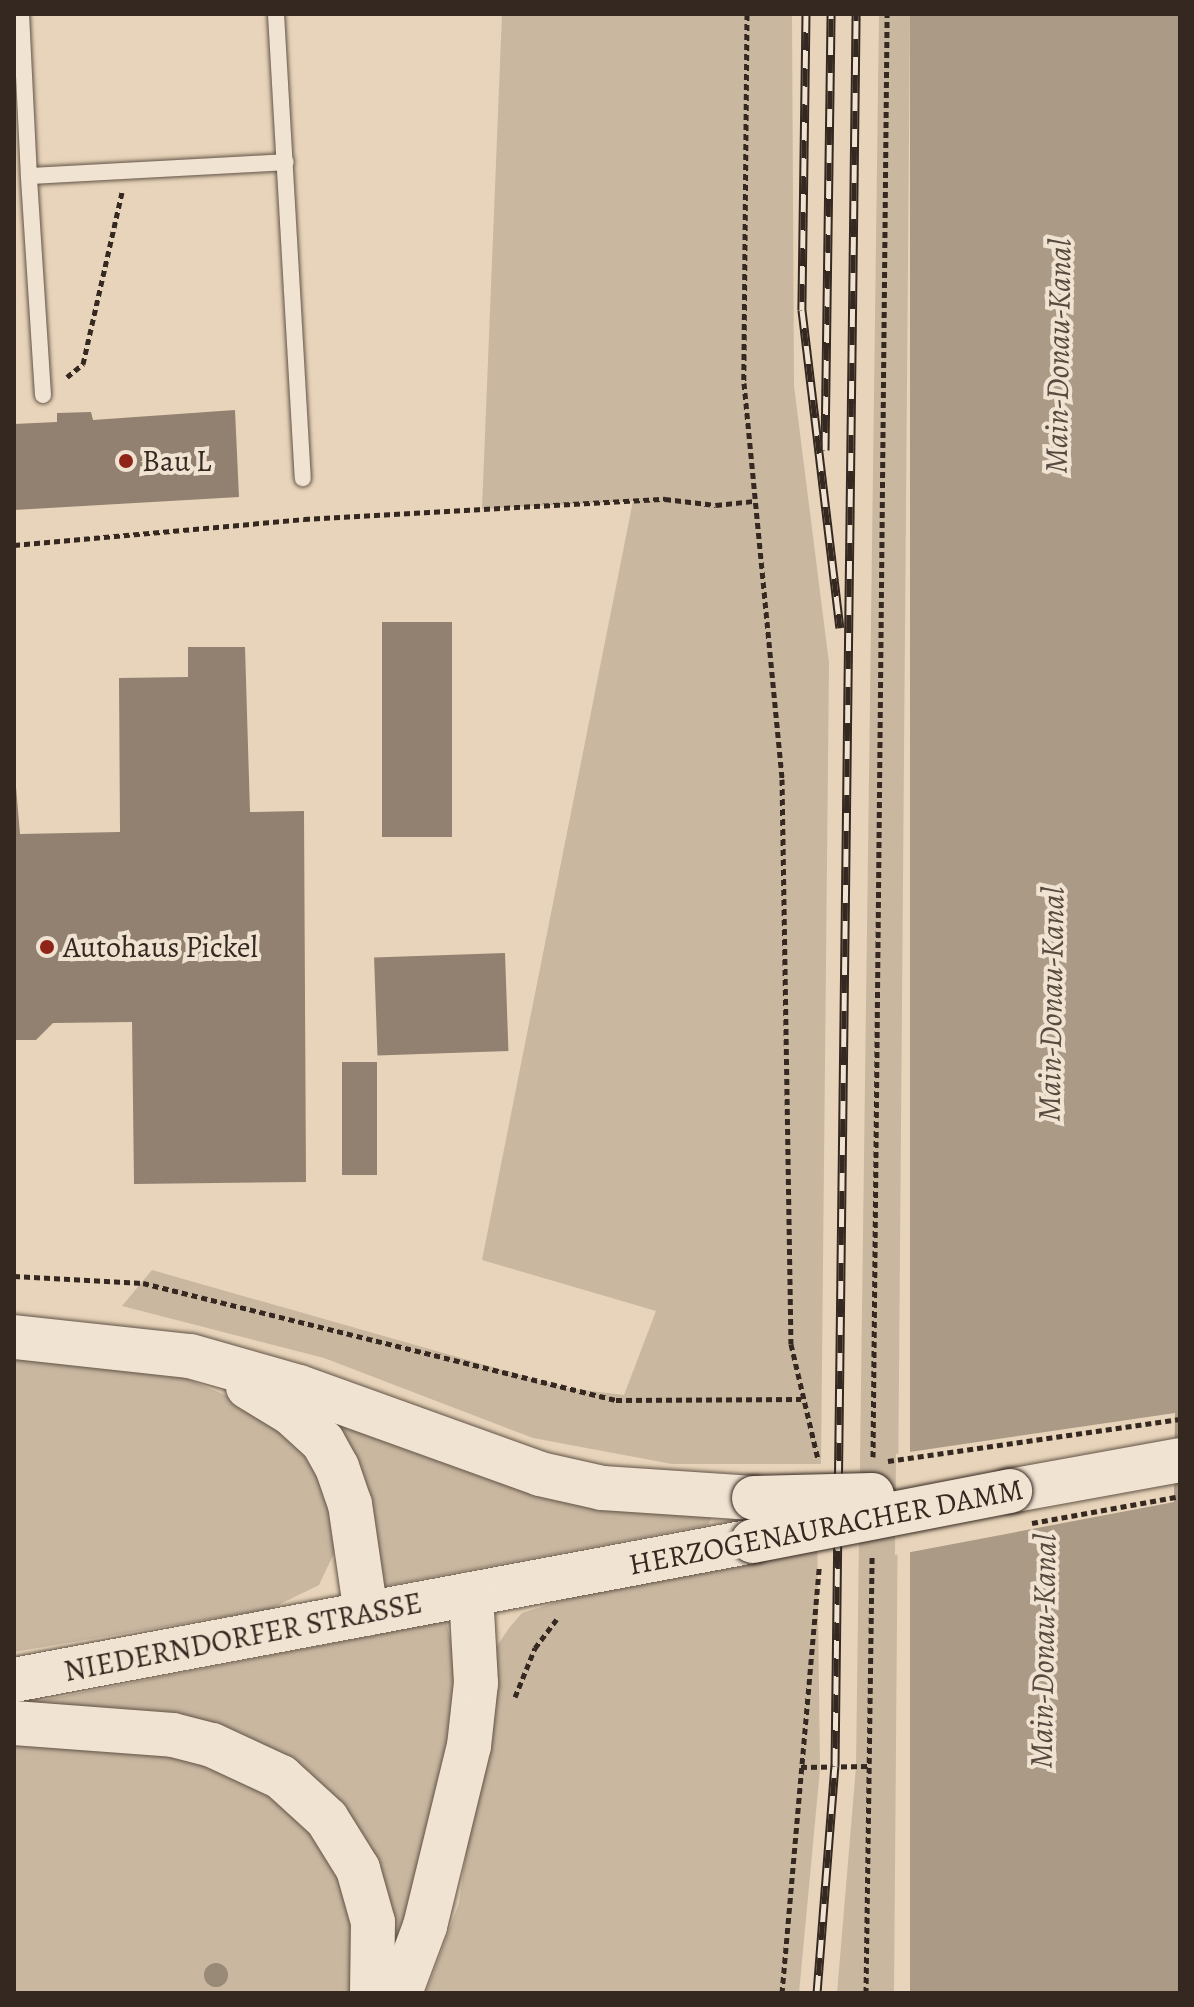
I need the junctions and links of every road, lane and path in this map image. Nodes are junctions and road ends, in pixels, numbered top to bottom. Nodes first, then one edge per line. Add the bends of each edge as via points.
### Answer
1 (21, 14) edge
2 (276, 14) edge
3 (747, 14) edge
4 (887, 14) edge
5 (286, 162) junction
6 (122, 171) junction
7 (29, 176) junction
8 (43, 395) joint
9 (303, 478) dead end
10 (753, 501) junction
11 (14, 545) edge
12 (14, 1276) edge
13 (14, 1337) edge
14 (190, 1356) junction
15 (801, 1399) junction
16 (1180, 1419) edge
17 (1180, 1460) edge
18 (873, 1463) dead end
19 (861, 1465) dead end
20 (821, 1467) dead end
21 (754, 1519) junction
22 (872, 1543) dead end
23 (823, 1560) dead end
24 (471, 1594) junction
25 (366, 1614) junction
26 (565, 1615) dead end
27 (24, 1678) edge
28 (512, 1705) dead end
29 (21, 1723) edge
30 (870, 1766) junction
31 (801, 1767) junction
32 (372, 1993) edge
33 (400, 1993) edge
34 (782, 1993) edge
35 (866, 1993) edge

1 - 7 lane
2 - 5 lane
3 - 10 path via 742,307
4 - 18 path
5 - 6 lane
5 - 9 lane
6 - 7 lane
6 - 8 path via 122,199 83,364
7 - 8 lane
10 - 11 path via 716,505 665,499 304,519
10 - 15 path via 782,779 791,1344
12 - 15 path via 143,1283 616,1400
13 - 14 main road
14 - 21 main road via 299,1387 540,1474
14 - 25 main road via 280,1406 323,1442 350,1504
15 - 20 path
16 - 19 path, bridge
17 - 21 main road, HERZOGENAURACHER DAMM, bridge via 1010,1491
21 - 24 main road, HERZOGENAURACHER DAMM
22 - 30 path
23 - 31 path via 814,1577
24 - 25 main road, NIEDERNDORFER STRASSE
24 - 33 main road via 476,1683 469,1746 429,1911
25 - 27 main road, NIEDERNDORFER STRASSE
26 - 28 path via 553,1621 535,1648
29 - 32 main road via 173,1735 212,1745 281,1777 327,1819 358,1869 373,1922
30 - 31 path
30 - 35 path
31 - 34 path

